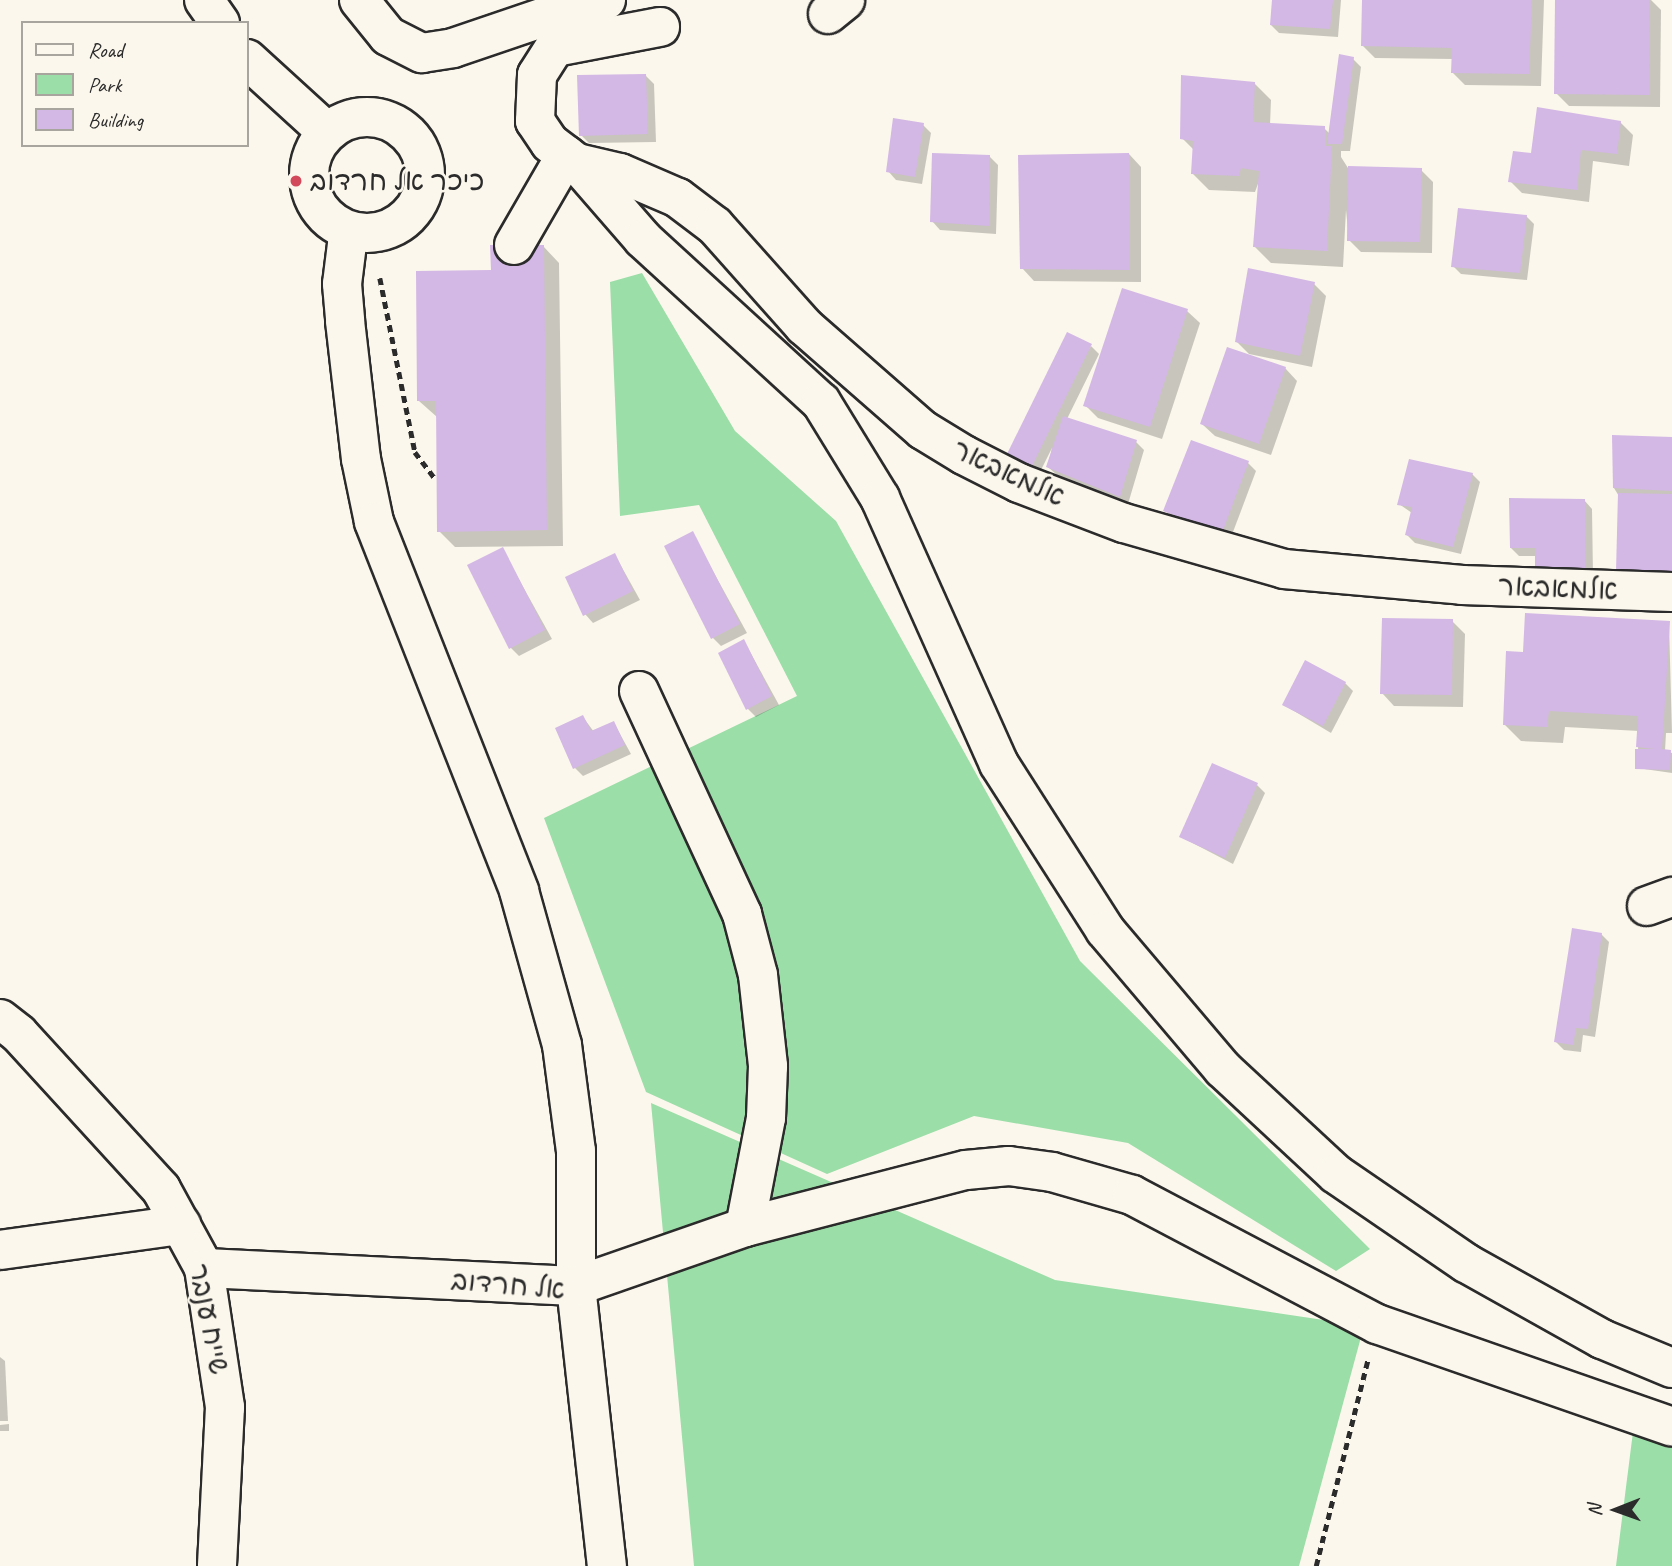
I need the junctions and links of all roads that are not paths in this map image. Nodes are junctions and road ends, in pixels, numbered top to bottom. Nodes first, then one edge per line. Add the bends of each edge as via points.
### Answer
1 (204, 0) edge
2 (359, 0) edge
3 (594, 2) edge
4 (219, 21) edge
5 (660, 27) dead end
6 (555, 47) junction
7 (248, 60) edge
8 (327, 132) junction
9 (571, 159) junction
10 (362, 232) junction
11 (514, 245) dead end
12 (1672, 592) edge
13 (639, 691) dead end
14 (0, 1019) edge
15 (181, 1225) junction
16 (745, 1227) junction
17 (0, 1250) edge
18 (204, 1268) junction
19 (576, 1286) junction
20 (1602, 1339) junction
21 (1672, 1368) edge
22 (1579, 1393) junction
23 (1672, 1427) edge
24 (217, 1566) edge
25 (607, 1566) edge

1 - 4 street
2 - 3 street via 387,36 422,53 453,48
3 - 6 street
5 - 6 street
6 - 9 street via 537,75 535,121 550,143
7 - 8 street
8 - 10 street via 312,156 311,189 328,218
8 - 10 street via 351,119 379,118 404,130 420,152 425,179 417,205 397,224
9 - 11 street
9 - 12 street, אלמאבאר via 620,173 678,198 715,226 804,326 923,430 1019,483 1124,523 1283,569 1462,585
9 - 20 street via 643,239 821,402 880,498 999,764 1105,930 1223,1069 1336,1174 1466,1263
10 - 19 street via 347,244 342,284 369,497 402,600 519,891 538,951 562,1045 576,1151
13 - 16 street via 742,915 758,975 768,1066 766,1118
14 - 15 street, שייח ענבר via 161,1189
15 - 17 street
15 - 18 street, שייח ענבר
16 - 19 street
16 - 22 street via 966,1170 1009,1166 1052,1172 1132,1195 1377,1324
18 - 19 street, אל חרדוב
18 - 24 street, שייח ענבר via 225,1407
19 - 25 street, אל חרדוב
20 - 21 street
20 - 22 street
22 - 23 street

